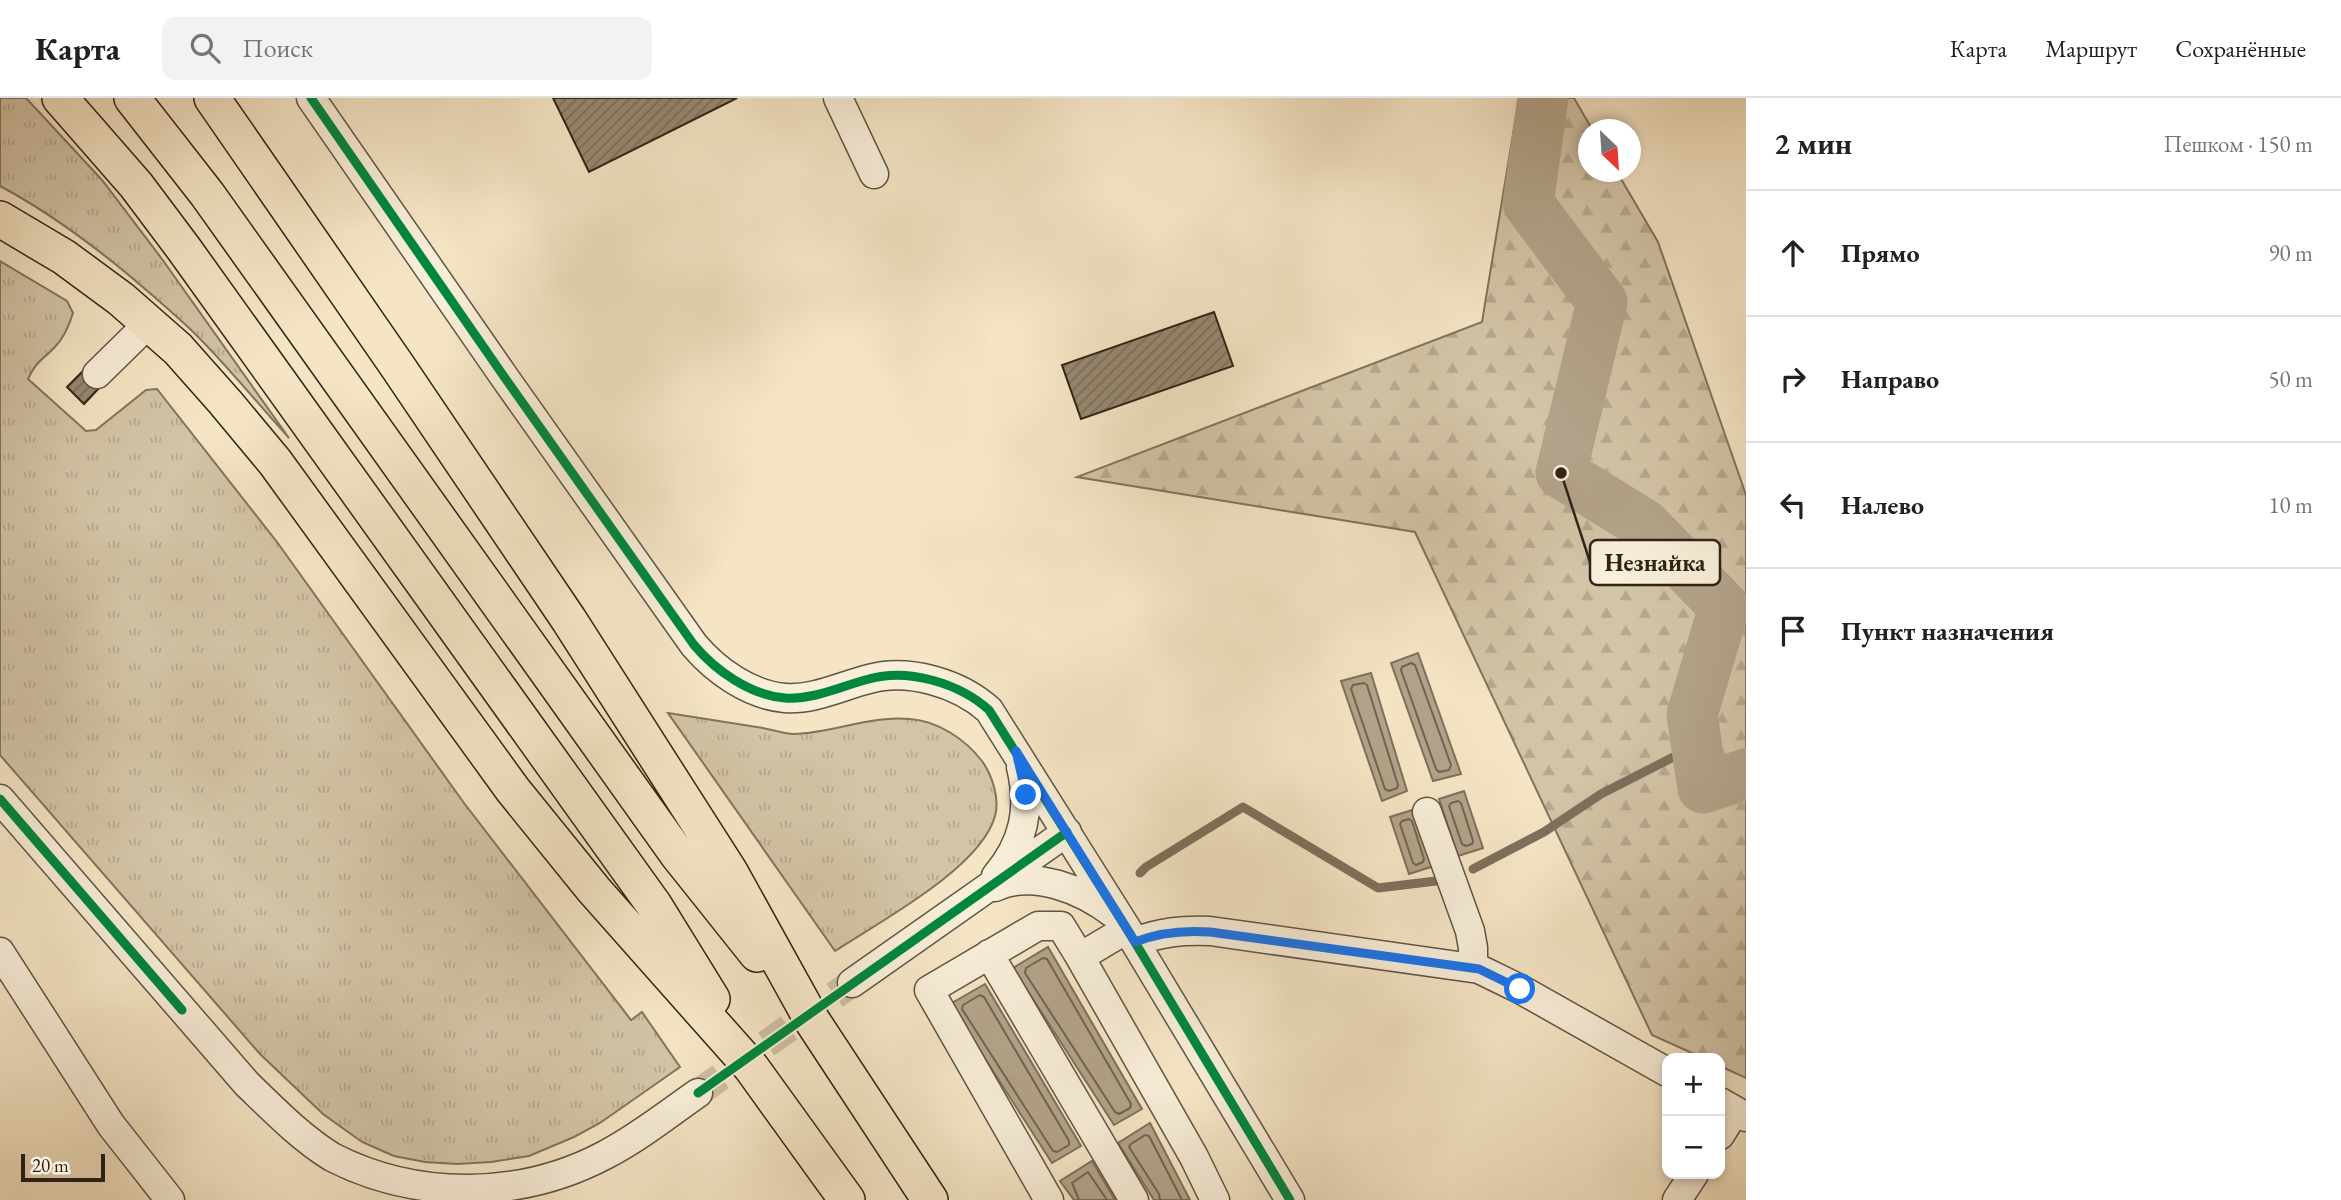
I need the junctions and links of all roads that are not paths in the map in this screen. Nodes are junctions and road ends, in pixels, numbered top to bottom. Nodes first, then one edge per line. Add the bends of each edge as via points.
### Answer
1 (60, 98) edge
2 (132, 98) edge
3 (212, 98) edge
4 (311, 98) edge
5 (838, 98) edge
6 (874, 174) dead end
7 (0, 219) edge
8 (149, 323) junction
9 (97, 374) dead end
10 (1016, 751) junction
11 (0, 799) edge
12 (1427, 812) dead end
13 (1067, 832) junction
14 (977, 896) junction
15 (1127, 930) junction
16 (0, 953) edge
17 (989, 954) junction
18 (1080, 957) junction
19 (1473, 968) junction
20 (852, 983) tunnel mouth
21 (813, 1022) junction
22 (751, 1067) junction
23 (1662, 1069) edge
24 (698, 1093) tunnel mouth
25 (1734, 1110) edge
26 (1725, 1126) edge
27 (1691, 1179) edge
28 (170, 1200) edge
29 (847, 1200) edge
30 (930, 1200) edge
31 (1049, 1200) edge
32 (1134, 1200) edge
33 (1215, 1200) edge
34 (1290, 1200) edge
35 (1676, 1200) edge

1 - 22 main road via 184,248 568,783 663,918
2 - 21 main road via 298,321 678,855
3 - 21 main road via 569,620 730,872
4 - 10 street via 709,662 758,691 787,698 884,676 942,684 989,710
5 - 6 street
7 - 8 main road via 80,268
8 - 9 street
8 - 22 main road via 199,372 275,462 513,790 594,890
10 - 13 street
10 - 14 street via 1026,795 1022,830 1009,858
11 - 24 street via 247,1084 318,1148 361,1172 435,1194 485,1193 537,1184 624,1145
12 - 19 street via 1470,931
13 - 14 street
13 - 15 street
14 - 15 street via 1008,883 1035,881 1072,889 1105,907
14 - 20 street
15 - 18 street
15 - 19 street via 1153,935 1198,931
15 - 34 street
16 - 28 street via 111,1125
17 - 18 street via 1038,926 1061,926
17 - 31 street via 929,990
17 - 32 street
18 - 33 street
19 - 23 street via 1520,989
21 - 30 main road
22 - 29 main road
25 - 26 street
27 - 35 street

